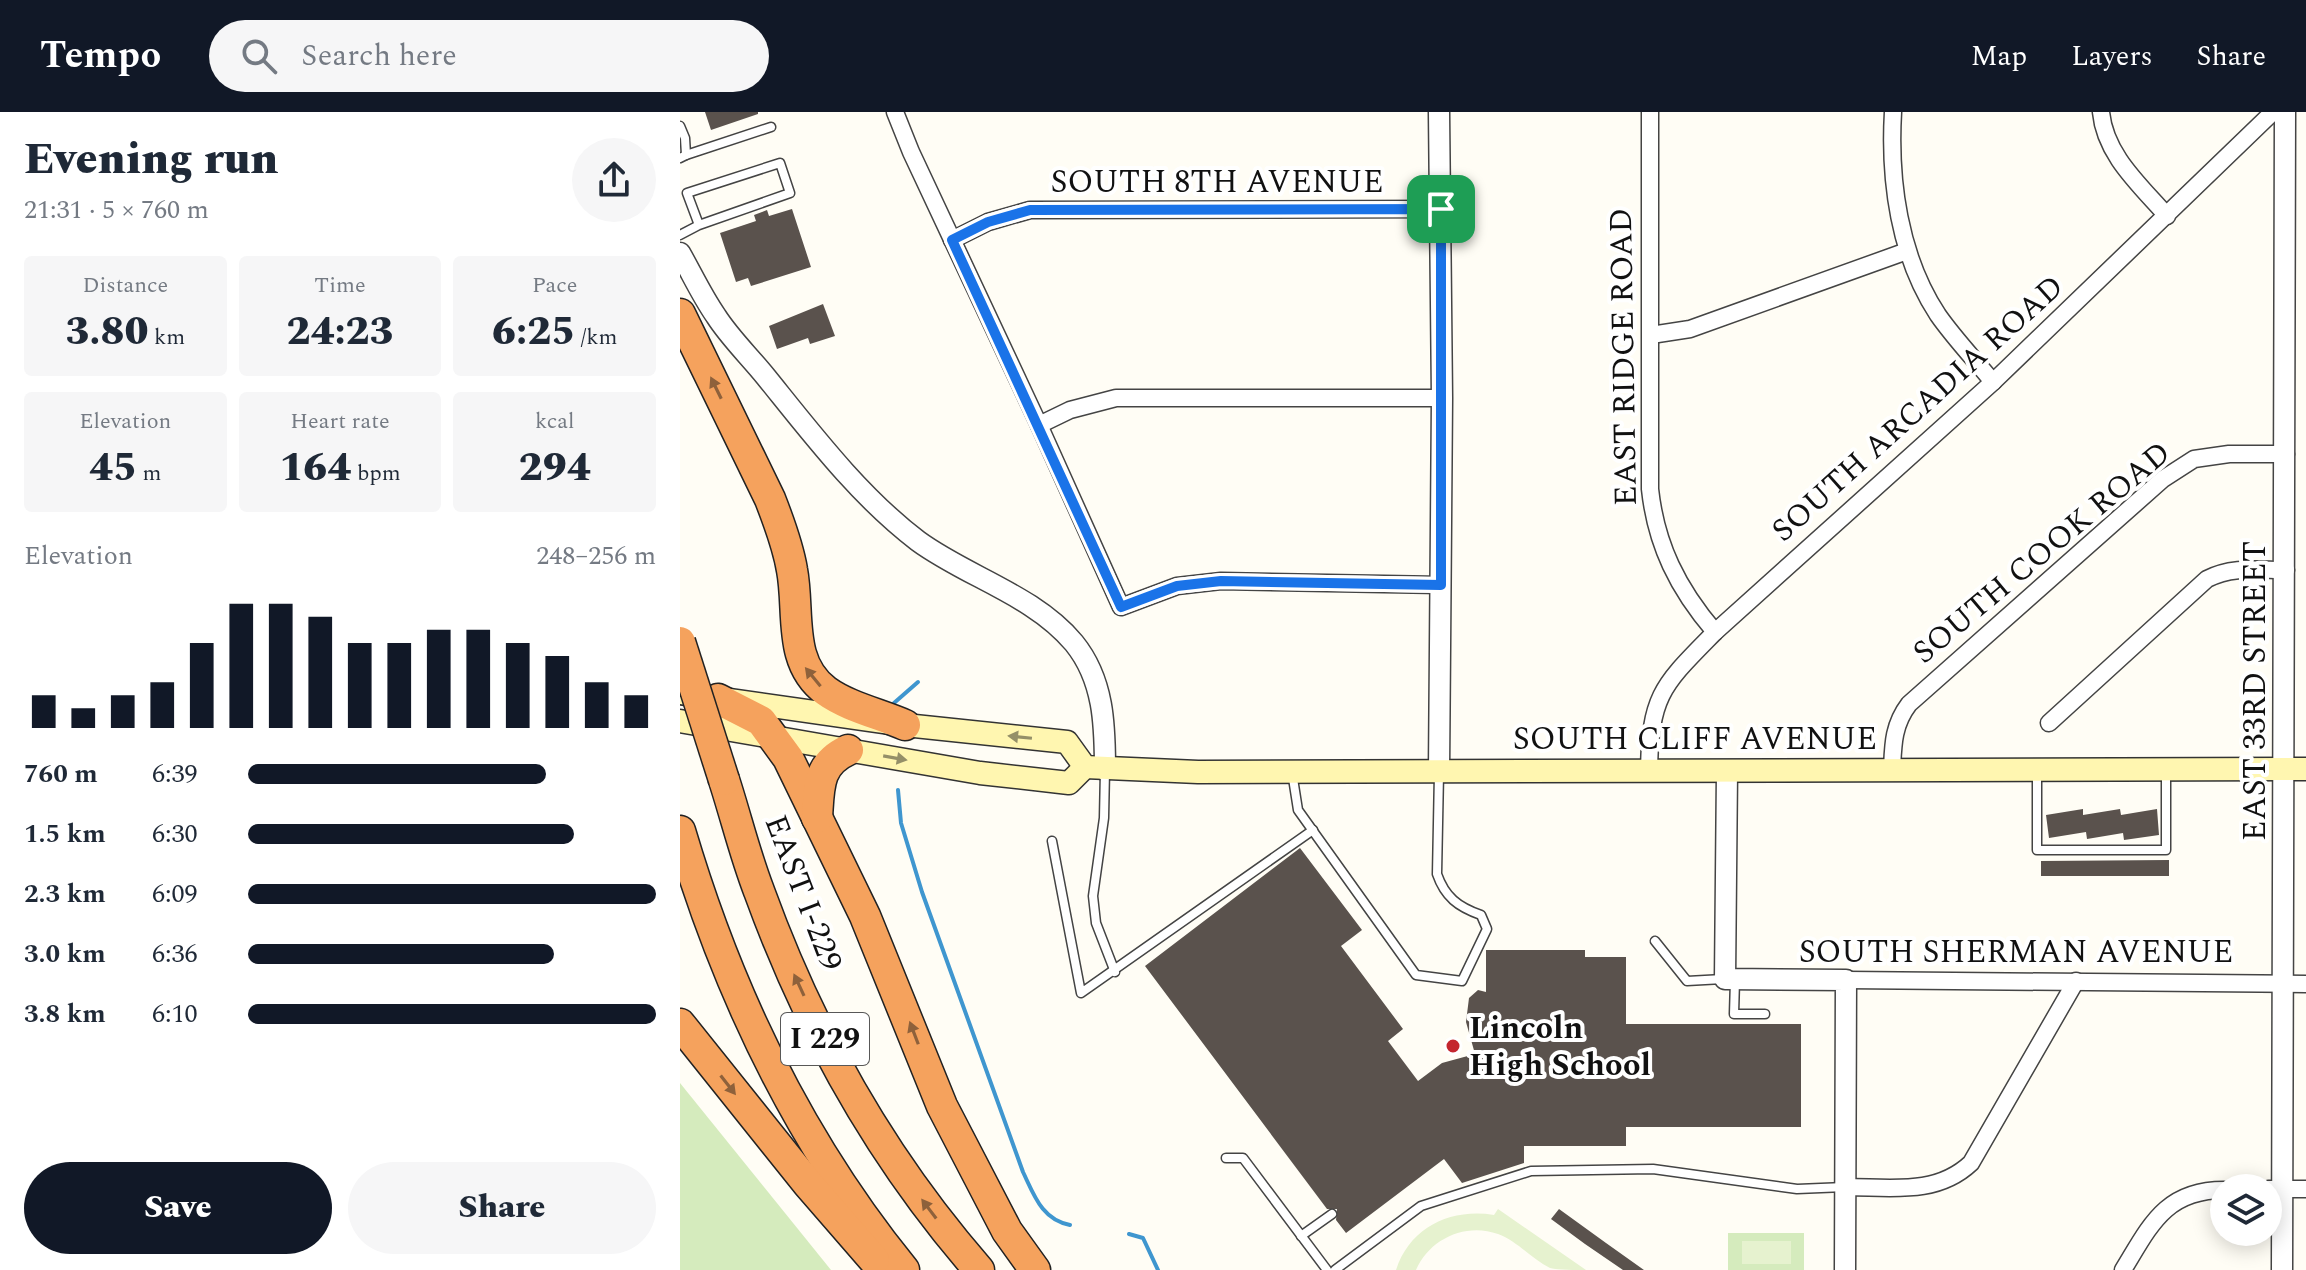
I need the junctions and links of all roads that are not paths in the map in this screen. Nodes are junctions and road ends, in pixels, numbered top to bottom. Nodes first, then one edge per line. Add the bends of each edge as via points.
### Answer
1 (895, 112) edge
2 (1439, 112) edge
3 (1650, 112) edge
4 (1893, 112) edge
5 (2101, 112) edge
6 (2273, 112) edge
7 (2285, 112) edge
8 (680, 126) edge
9 (771, 127) dead end
10 (683, 156) edge
11 (1441, 209) junction
12 (2167, 216) junction
13 (699, 225) junction
14 (680, 235) edge
15 (952, 240) junction
16 (1907, 251) junction
17 (680, 253) edge
18 (680, 314) edge
19 (1651, 335) junction
20 (1993, 382) junction
21 (1442, 398) junction
22 (1039, 425) junction
23 (2286, 454) junction
24 (2286, 570) junction
25 (1441, 585) junction
26 (1715, 632) junction
27 (680, 642) edge
28 (680, 693) edge
29 (718, 699) junction
30 (680, 721) edge
31 (2049, 723) dead end
32 (905, 725) junction
33 (775, 737) junction
34 (848, 750) junction
35 (1095, 768) junction
36 (2295, 769) edge
37 (1892, 770) junction
38 (2037, 770) junction
39 (2166, 770) junction
40 (1727, 771) junction
41 (1292, 772) junction
42 (1439, 772) junction
43 (1649, 772) junction
44 (817, 820) junction
45 (1313, 830) junction
46 (680, 831) edge
47 (1052, 841) dead end
48 (1655, 941) dead end
49 (1115, 972) junction
50 (1730, 979) junction
51 (1846, 980) junction
52 (2076, 981) junction
53 (2284, 984) junction
54 (2306, 984) edge
55 (1765, 1014) dead end
56 (680, 1024) edge
57 (1226, 1158) dead end
58 (2277, 1174) edge
59 (1845, 1187) junction
60 (2282, 1189) edge
61 (2306, 1189) edge
62 (2210, 1192) edge
63 (1332, 1214) dead end
64 (1301, 1236) junction
65 (2280, 1246) edge
66 (883, 1270) edge
67 (904, 1270) edge
68 (979, 1270) edge
69 (1035, 1270) edge
70 (1327, 1270) edge
71 (1335, 1270) edge
72 (1845, 1270) edge
73 (2123, 1270) edge
74 (2282, 1270) edge

1 - 15 street
2 - 11 street
3 - 19 street, EAST RIDGE ROAD
4 - 16 street via 1891,160
5 - 12 street via 2102,127 2121,164
6 - 12 street, SOUTH ARCADIA ROAD
7 - 23 street, EAST 33RD STREET
8 - 10 lane
9 - 10 lane
11 - 15 street, SOUTH 8TH AVENUE via 1030,210 998,218
11 - 21 street
12 - 20 street, SOUTH ARCADIA ROAD
13 - 13 lane via 790,193 780,163 687,193
13 - 14 lane
15 - 22 street
16 - 19 street via 1690,329
16 - 20 street via 1937,314
17 - 35 street via 716,316 853,481 940,557 1010,594 1074,644 1092,672 1105,716
32 -> 18 highway via 837,698 806,670 780,526
19 - 26 street, EAST RIDGE ROAD via 1653,522 1677,580
20 - 26 street, SOUTH ARCADIA ROAD
21 - 22 street via 1116,398
21 - 25 street
22 - 25 street via 1121,607 1177,586 1221,581
23 - 24 street, EAST 33RD STREET
23 - 37 street, SOUTH COOK ROAD via 2194,459 2163,479 1909,704 1893,738
24 - 31 street via 2239,569 2207,579
24 - 36 street, EAST 33RD STREET
25 - 42 street
26 - 43 street, SOUTH ARCADIA ROAD via 1662,693 1651,721
68 -> 27 highway, EAST I-229 / I 229, bridge via 929,1209 854,1097 780,944
28 - 29 main road
29 - 32 main road
29 - 33 highway via 751,714
30 - 33 main road, SOUTH CLIFF AVENUE
35 -> 32 main road via 1067,742
33 - 34 main road, SOUTH CLIFF AVENUE
33 - 44 highway
34 -> 35 main road, SOUTH CLIFF AVENUE via 1069,783
34 - 44 highway via 829,761 822,773
35 - 41 main road, SOUTH CLIFF AVENUE
35 - 49 lane via 1104,818 1093,896 1096,923
36 - 39 main road, SOUTH CLIFF AVENUE
36 - 53 street, EAST 33RD STREET
37 - 38 main road, SOUTH CLIFF AVENUE
37 - 40 main road, SOUTH CLIFF AVENUE
38 - 39 main road, SOUTH CLIFF AVENUE
38 - 39 lane via 2037,850 2166,850
40 - 43 main road, SOUTH CLIFF AVENUE
40 - 50 street
41 - 42 main road, SOUTH CLIFF AVENUE
41 - 45 lane via 1298,810
42 - 43 main road, SOUTH CLIFF AVENUE
42 - 45 lane via 1437,874 1451,899 1481,915 1487,929 1462,981 1416,975
69 -> 44 highway via 1007,1231 942,1106 865,916
45 - 49 lane
46 - 67 highway, I 229 via 720,951 766,1055 848,1194
47 - 49 lane via 1081,993
48 - 50 lane via 1687,981
50 - 51 street, SOUTH SHERMAN AVENUE
50 - 55 lane via 1734,1014
51 - 52 street, SOUTH SHERMAN AVENUE
51 - 59 street
52 - 53 street, SOUTH SHERMAN AVENUE
52 - 59 street via 1971,1163 1958,1175 1926,1187
53 - 54 street, SOUTH SHERMAN AVENUE
53 - 58 street, EAST 33RD STREET
56 -> 66 highway
57 - 64 lane via 1243,1158
59 - 71 lane via 1797,1189 1653,1169 1531,1171 1421,1206
59 - 72 street
60 - 61 street
62 - 73 street via 2180,1197 2157,1215
63 - 64 lane
64 - 70 lane
65 - 74 street, EAST 33RD STREET

